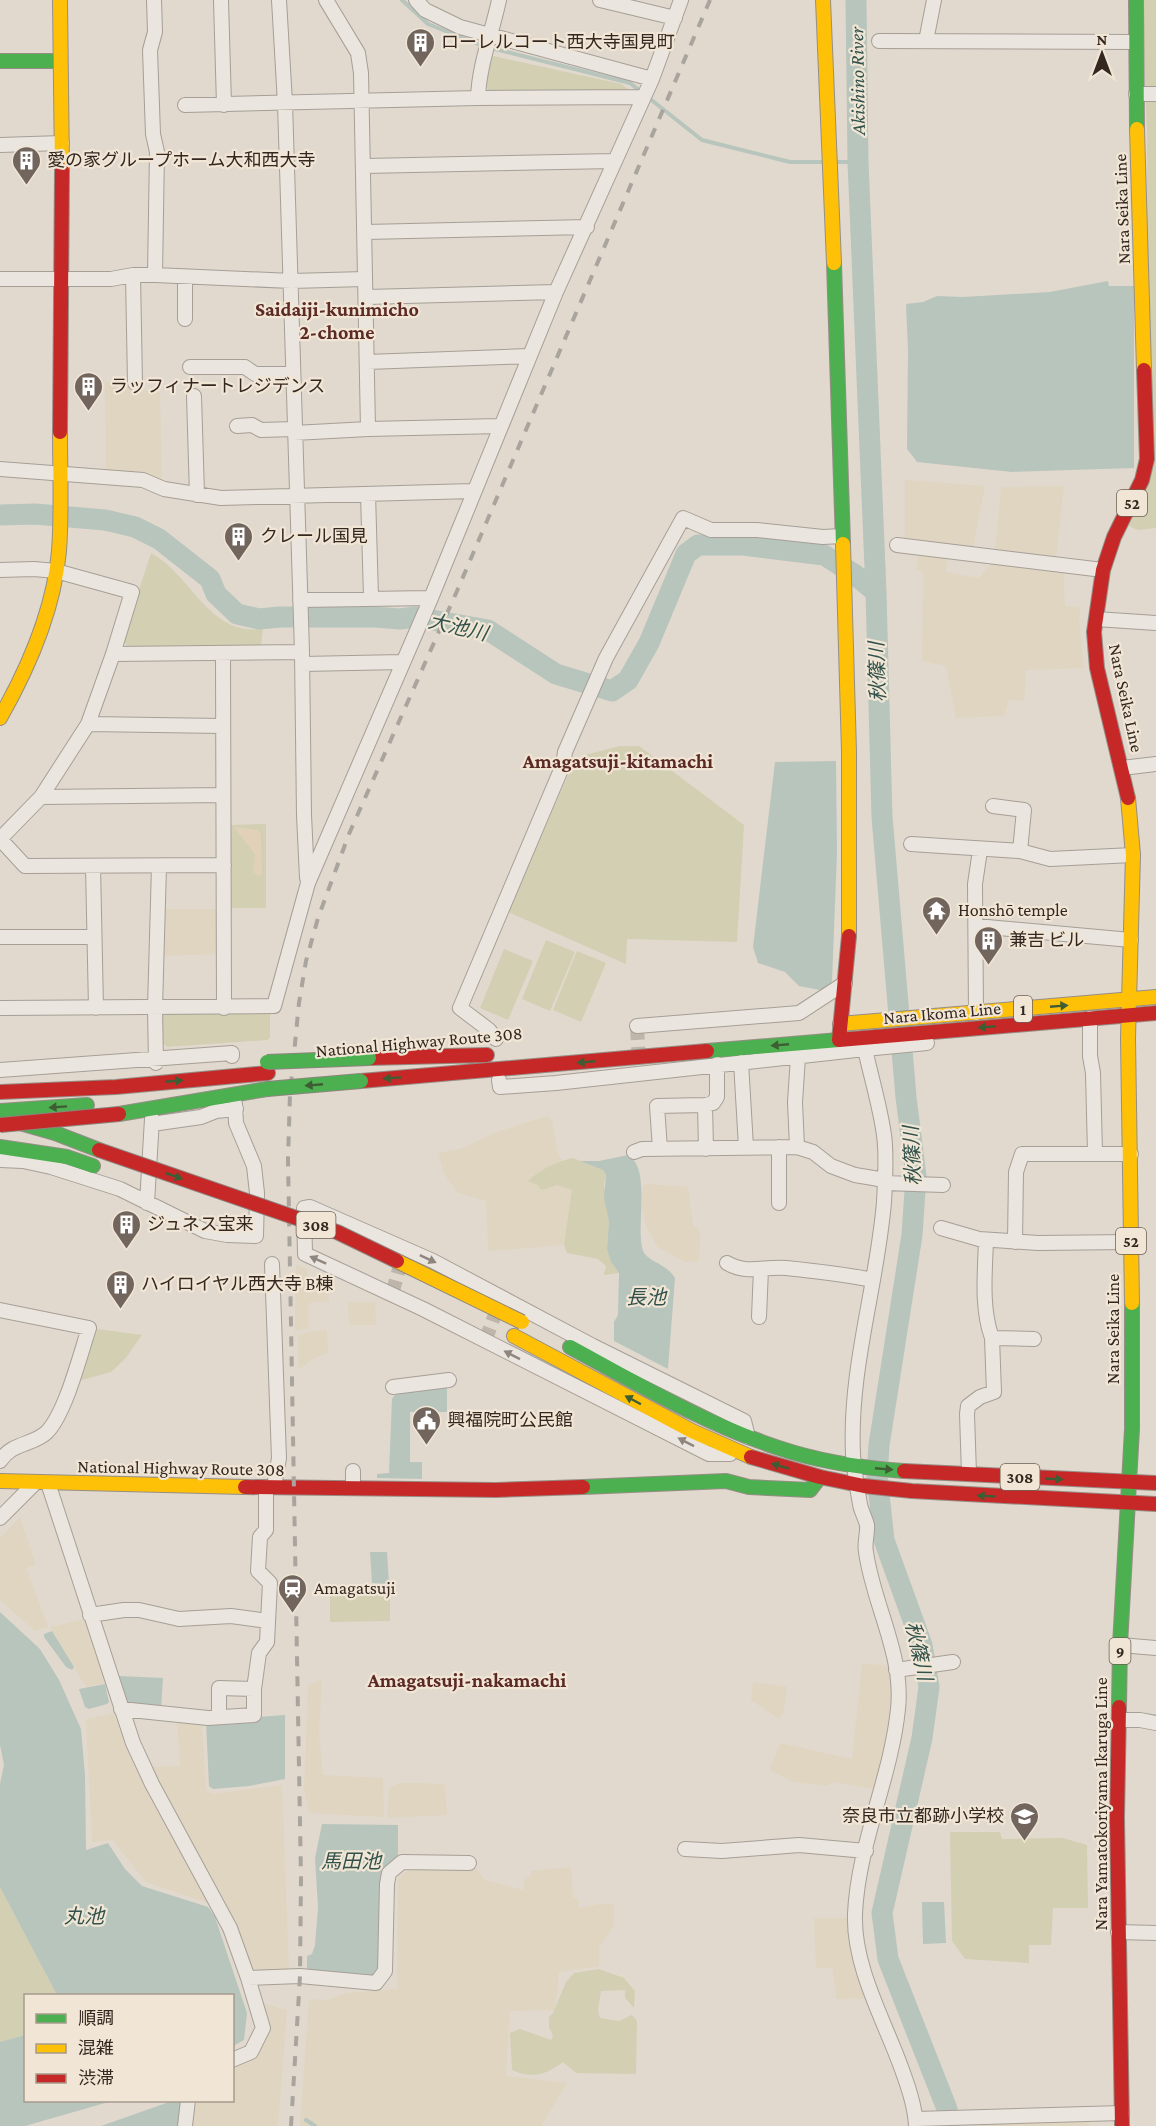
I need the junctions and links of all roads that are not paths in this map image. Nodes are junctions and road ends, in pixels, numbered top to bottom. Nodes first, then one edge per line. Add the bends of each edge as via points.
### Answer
1 (60, 0) edge
2 (154, 0) edge
3 (221, 0) edge
4 (279, 0) edge
5 (326, 0) edge
6 (416, 0) edge
7 (499, 0) edge
8 (600, 0) edge
9 (681, 0) edge
10 (824, 0) edge
11 (934, 0) edge
12 (1136, 0) edge
13 (675, 18) junction
14 (491, 37) junction
15 (879, 40) dead end
16 (926, 41) junction
17 (1136, 42) junction
18 (0, 61) edge
19 (60, 61) junction
20 (652, 79) junction
21 (1136, 94) junction
22 (1156, 94) edge
23 (643, 97) junction
24 (478, 98) junction
25 (362, 102) junction
26 (285, 103) junction
27 (184, 105) dead end
28 (224, 105) junction
29 (62, 143) junction
30 (0, 145) edge
31 (614, 161) junction
32 (364, 166) junction
33 (586, 226) junction
34 (365, 232) junction
35 (155, 275) junction
36 (133, 276) junction
37 (185, 277) junction
38 (0, 279) edge
39 (60, 279) junction
40 (365, 279) junction
41 (291, 281) junction
42 (556, 292) junction
43 (367, 297) junction
44 (185, 319) dead end
45 (529, 356) junction
46 (367, 362) junction
47 (190, 367) dead end
48 (293, 374) junction
49 (135, 383) dead end
50 (194, 396) dead end
51 (237, 426) dead end
52 (500, 426) junction
53 (368, 429) junction
54 (294, 431) junction
55 (0, 469) edge
56 (60, 475) junction
57 (473, 491) junction
58 (368, 494) junction
59 (197, 495) junction
60 (297, 496) junction
61 (842, 540) junction
62 (897, 545) dead end
63 (0, 570) edge
64 (1103, 570) junction
65 (56, 571) junction
66 (370, 597) junction
67 (301, 603) junction
68 (428, 603) junction
69 (1096, 619) junction
70 (1156, 623) edge
71 (113, 654) junction
72 (223, 654) junction
73 (302, 658) junction
74 (402, 662) junction
75 (0, 718) edge
76 (88, 724) junction
77 (223, 726) junction
78 (1156, 765) edge
79 (1122, 768) junction
80 (223, 795) junction
81 (41, 797) junction
82 (993, 806) dead end
83 (911, 844) dead end
84 (980, 850) junction
85 (1020, 851) junction
86 (1133, 855) junction
87 (224, 865) junction
88 (93, 866) junction
89 (159, 866) junction
90 (308, 883) junction
91 (976, 926) junction
92 (0, 937) edge
93 (93, 937) junction
94 (1131, 940) junction
95 (845, 983) junction
96 (1156, 997) edge
97 (1130, 999) junction
98 (0, 1008) edge
99 (96, 1008) junction
100 (155, 1008) junction
101 (224, 1008) junction
102 (976, 1013) junction
103 (1156, 1013) edge
104 (1129, 1015) junction
105 (1089, 1018) junction
106 (834, 1024) junction
107 (637, 1026) dead end
108 (496, 1039) dead end
109 (838, 1040) junction
110 (866, 1043) junction
111 (493, 1054) dead end
112 (232, 1056) dead end
113 (798, 1057) junction
114 (156, 1060) junction
115 (741, 1062) junction
116 (717, 1064) junction
117 (267, 1068) junction
118 (0, 1070) edge
119 (0, 1079) edge
120 (499, 1080) dead end
121 (0, 1092) edge
122 (705, 1105) junction
123 (118, 1108) junction
124 (0, 1111) edge
125 (0, 1117) edge
126 (0, 1123) edge
127 (55, 1133) junction
128 (0, 1147) edge
129 (746, 1147) junction
130 (779, 1147) junction
131 (797, 1147) junction
132 (660, 1149) junction
133 (706, 1149) junction
134 (634, 1152) dead end
135 (1095, 1153) junction
136 (1131, 1154) junction
137 (0, 1160) edge
138 (99, 1168) dead end
139 (137, 1180) dead end
140 (886, 1182) junction
141 (941, 1185) dead end
142 (159, 1187) dead end
143 (147, 1203) junction
144 (779, 1203) dead end
145 (247, 1216) dead end
146 (268, 1224) dead end
147 (941, 1228) dead end
148 (290, 1232) dead end
149 (986, 1240) junction
150 (1015, 1242) junction
151 (1131, 1242) junction
152 (323, 1244) dead end
153 (727, 1263) dead end
154 (272, 1264) dead end
155 (761, 1269) junction
156 (873, 1280) junction
157 (0, 1310) edge
158 (759, 1317) dead end
159 (509, 1333) dead end
160 (992, 1338) junction
161 (1034, 1339) dead end
162 (449, 1380) dead end
163 (393, 1387) dead end
164 (748, 1437) junction
165 (0, 1461) edge
166 (857, 1466) junction
167 (735, 1467) junction
168 (353, 1471) dead end
169 (969, 1474) junction
170 (820, 1477) junction
171 (0, 1481) edge
172 (41, 1483) junction
173 (1129, 1483) junction
174 (1156, 1483) edge
175 (861, 1485) junction
176 (270, 1487) junction
177 (353, 1488) junction
178 (1128, 1504) junction
179 (1156, 1504) edge
180 (0, 1518) edge
181 (90, 1615) junction
182 (268, 1620) junction
183 (1120, 1645) junction
184 (1156, 1648) edge
185 (951, 1663) dead end
186 (897, 1670) junction
187 (254, 1689) junction
188 (121, 1709) junction
189 (219, 1717) junction
190 (1120, 1720) junction
191 (1156, 1723) edge
192 (684, 1849) dead end
193 (866, 1851) junction
194 (469, 1863) dead end
195 (1118, 1932) junction
196 (1156, 1933) edge
197 (248, 1978) junction
198 (234, 2059) edge
199 (188, 2102) edge
200 (1122, 2119) edge
201 (916, 2122) edge
202 (185, 2126) edge

1 - 19 main road
2 - 35 street via 150,50 157,152
3 - 28 street
4 - 26 street
5 - 25 street via 358,53
6 - 14 street via 425,10
7 - 14 street
8 - 13 street
9 - 13 street
10 - 61 main road
11 - 16 street
12 - 17 main road, Nara Seika Line / 52
13 - 20 street
14 - 20 street
14 - 24 street via 478,76
15 - 16 street
16 - 17 street
17 - 21 main road, Nara Seika Line / 52
18 - 19 main road
19 - 29 main road
20 - 23 street
21 - 22 street
21 - 64 main road, Nara Seika Line / 52 via 1147,459 1142,480 1114,537
23 - 24 street
23 - 31 street
24 - 25 street
25 - 26 street
25 - 32 street
26 - 28 street
26 - 41 street
27 - 28 street
29 - 30 street
29 - 39 main road
31 - 32 street
31 - 33 street
32 - 34 street
33 - 34 street
33 - 42 street
34 - 40 street
35 - 36 street
35 - 37 street
36 - 39 street
36 - 49 street
37 - 41 street
37 - 44 street
38 - 39 street
39 - 56 main road
40 - 41 street
40 - 43 street
41 - 48 street
42 - 43 street
42 - 45 street
43 - 46 street
45 - 46 street
45 - 52 street
46 - 53 street
47 - 48 street via 245,367 255,374
48 - 54 street
50 - 59 street
51 - 54 street
52 - 53 street
52 - 57 street
53 - 54 street
54 - 60 street
55 - 56 street
56 - 59 street via 143,480 164,489
56 - 65 main road
57 - 58 street
57 - 68 street
58 - 60 street
58 - 66 street
59 - 60 street
60 - 67 street
61 - 95 main road via 849,752 849,933
61 - 108 street via 757,530 711,530 683,518 606,658 460,1008
62 - 64 street
63 - 65 street
64 - 69 main road, Nara Seika Line / 52
65 - 71 street via 132,592
65 - 75 main road via 33,657
66 - 67 street
66 - 68 street
67 - 73 street
68 - 74 street
69 - 70 street
69 - 79 main road, Nara Seika Line / 52 via 1097,668
71 - 72 street
71 - 76 street
72 - 73 street
72 - 77 street
73 - 74 street
73 - 90 street
74 - 90 street
76 - 77 street
76 - 81 street
77 - 80 street
78 - 79 street
79 - 86 main road, Nara Seika Line / 52 via 1130,807
80 - 81 street
80 - 87 street
81 - 88 street via 0,839 25,866
82 - 85 street via 1024,810
83 - 84 street
84 - 85 street
84 - 91 street via 975,884
85 - 86 street via 1050,859
86 - 94 main road, Nara Seika Line / 52
87 - 89 street
87 - 101 street
88 - 89 street
88 - 93 street
89 - 100 street
90 - 101 street via 274,1006
91 - 94 street
91 - 102 street
92 - 93 street
93 - 99 street
94 - 97 main road, Nara Seika Line / 52
95 - 106 main road
95 - 107 street via 800,1013
96 - 97 main road, Nara Ikoma Line / 1
102 -> 97 main road, Nara Ikoma Line / 1
97 - 104 main road, Nara Seika Line / 52
98 - 99 street
99 - 100 street
100 - 101 street
100 - 114 street
102 - 106 main road, Nara Ikoma Line / 1
103 - 104 main road, Nara Ikoma Line / 1
104 - 105 main road, Nara Ikoma Line / 1
104 - 136 main road, Nara Seika Line / 52
105 -> 110 main road, Nara Ikoma Line / 1
105 - 135 street
106 - 109 main road
109 - 110 main road, Nara Ikoma Line / 1
109 -> 123 main road, National Highway Route 308, bridge via 267,1089
110 - 113 street
110 - 140 street via 884,1137
111 - 117 main road, bridge
112 - 114 street
113 - 115 street
113 - 131 street
114 - 118 street
115 - 116 street
115 - 129 street
116 - 120 street via 639,1070 556,1083 500,1087
116 - 122 street via 717,1097
117 - 119 main road
121 -> 117 main road via 116,1087
122 - 132 street via 657,1106
122 - 133 street
123 -> 124 main road
123 - 126 main road, bridge
125 - 127 main road, 308
126 - 127 main road, 308
127 -> 164 main road, 308, bridge via 337,1232
128 - 138 main road via 67,1157
129 - 130 street
129 - 133 street
130 - 131 street
130 - 144 street
131 - 140 street via 813,1152 831,1166
132 - 133 street
132 - 134 street
135 - 136 street
135 - 150 street via 1022,1154 1016,1172
136 - 151 main road, Nara Seika Line / 52
137 - 143 street via 51,1167 120,1189
139 - 142 main road
140 - 141 street
140 - 156 street
143 - 143 street via 152,1122 201,1118 235,1106 236,1123 254,1166 256,1236 205,1231
145 - 146 main road
147 - 149 street
148 - 152 main road, 308
149 - 150 street
149 - 160 street via 987,1324
150 - 151 street
151 - 173 main road, Nara Seika Line / 52
153 - 155 street via 738,1269
154 - 176 street via 279,1458
155 - 156 street via 782,1268
155 - 158 street
156 - 166 street via 855,1387
157 - 165 street via 89,1328 65,1399 46,1433 18,1445
167 -> 159 main road, National Highway Route 308 / 308 via 692,1431
160 - 161 street
160 - 169 street via 994,1392 968,1406
162 - 163 street
164 - 166 main road, 308 via 812,1458
164 - 167 main road
167 -> 164 street via 423,1309 305,1254 304,1209 310,1207 433,1261 744,1421
166 -> 169 main road, 308
166 - 175 street
170 -> 167 main road, National Highway Route 308 / 308
167 - 170 main road, 308 via 749,1487 810,1490
167 - 177 main road, National Highway Route 308 / 308 via 496,1490
168 - 177 street
169 -> 173 main road, 308
170 - 175 main road, National Highway Route 308 / 308
171 - 172 main road, National Highway Route 308 / 308
172 - 176 main road, National Highway Route 308 / 308
172 - 180 street
172 - 181 street
173 - 174 main road, 308
173 - 178 main road, Nara Yamatokoriyama Ikaruga Line / 9
178 -> 175 main road, 308
175 - 186 street via 860,1506 867,1526 865,1550
176 - 177 main road, National Highway Route 308 / 308
176 - 182 street via 258,1571 270,1583
178 - 179 main road, 308
178 - 183 main road, Nara Yamatokoriyama Ikaruga Line / 9
181 - 182 street via 139,1610 179,1619 231,1616
181 - 188 street
182 - 187 street via 267,1642 259,1653
183 - 184 street
183 - 190 main road, Nara Yamatokoriyama Ikaruga Line / 9
185 - 186 street
186 - 193 street via 898,1707 893,1743
187 - 189 street via 254,1715
187 - 189 street via 219,1688
188 - 189 street
188 - 197 street via 152,1784 230,1928
190 - 191 street
190 - 195 main road, Nara Yamatokoriyama Ikaruga Line / 9
192 - 193 street via 722,1851 799,1845
193 - 201 street via 858,1881 857,1941 865,1975 910,2090
194 - 197 street via 402,1862 389,1874 385,1971 376,1983 300,1976
195 - 196 street
195 - 200 main road, Nara Yamatokoriyama Ikaruga Line / 9
197 - 198 street via 263,2028 251,2052
199 - 202 street
200 - 201 street via 975,2117

